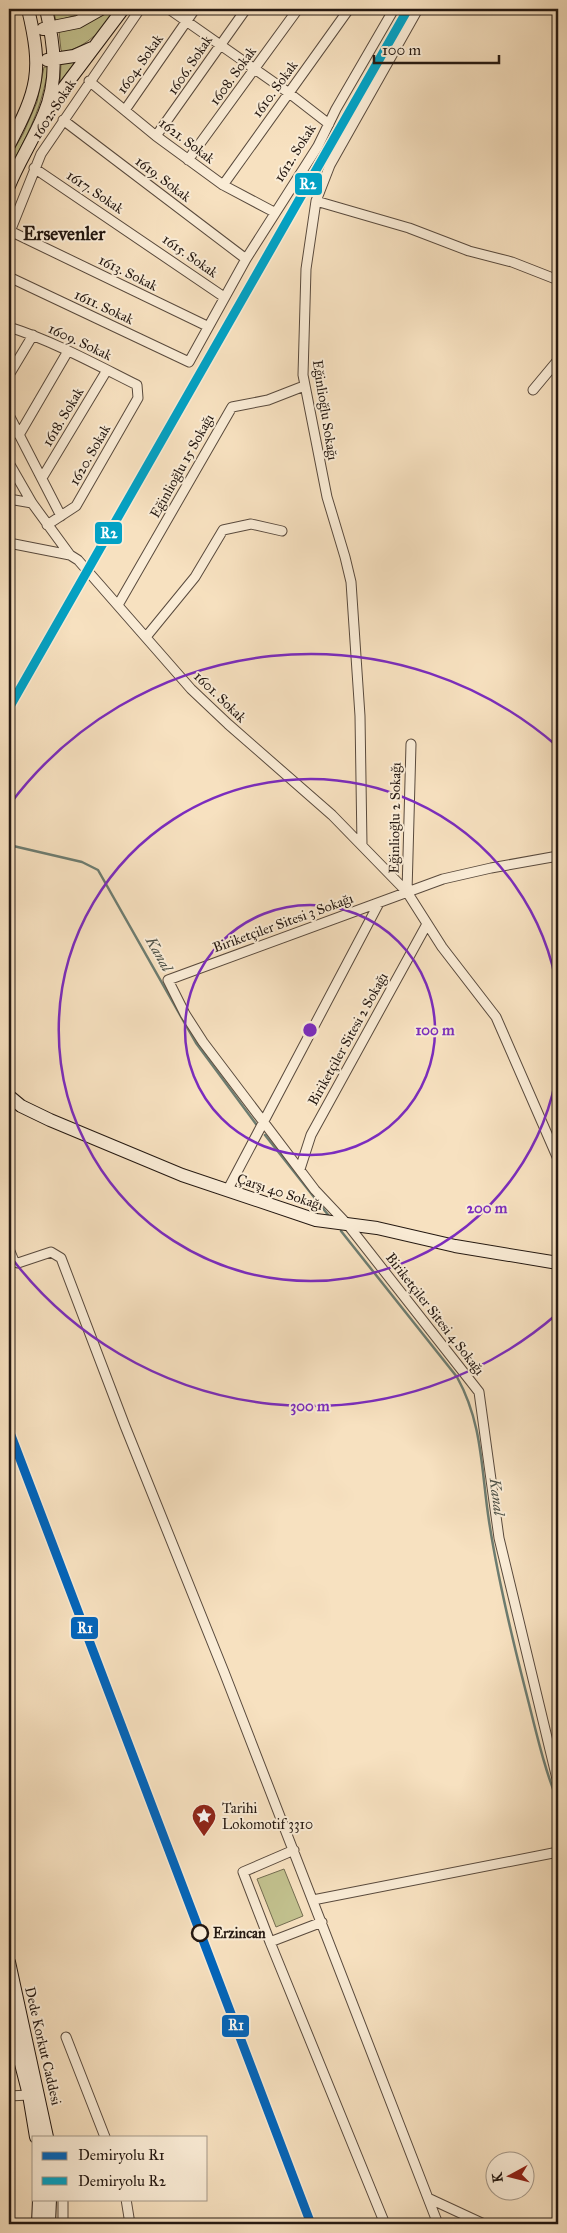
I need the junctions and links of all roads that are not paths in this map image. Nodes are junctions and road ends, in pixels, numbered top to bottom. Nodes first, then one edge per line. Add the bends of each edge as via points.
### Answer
1 (28, 9) edge
2 (46, 9) edge
3 (101, 9) edge
4 (123, 9) edge
5 (140, 9) edge
6 (169, 9) edge
7 (195, 9) edge
8 (246, 9) edge
9 (298, 9) edge
10 (349, 9) edge
11 (394, 9) edge
12 (418, 9) edge
13 (186, 21) junction
14 (50, 28) junction
15 (34, 31) junction
16 (97, 45) junction
17 (220, 46) junction
18 (54, 60) junction
19 (37, 61) junction
20 (255, 69) junction
21 (89, 81) junction
22 (289, 93) junction
23 (125, 110) junction
24 (45, 112) junction
25 (63, 120) junction
26 (329, 124) junction
27 (156, 136) junction
28 (9, 145) edge
29 (188, 160) junction
30 (34, 168) junction
31 (223, 185) junction
32 (9, 186) edge
33 (316, 201) junction
34 (274, 212) junction
35 (9, 232) edge
36 (140, 239) joint
37 (246, 259) junction
38 (9, 277) edge
39 (558, 280) edge
40 (224, 297) junction
41 (208, 326) junction
42 (9, 327) edge
43 (33, 334) junction
44 (68, 351) junction
45 (558, 360) edge
46 (189, 362) joint
47 (107, 370) junction
48 (9, 374) edge
49 (137, 385) joint
50 (304, 386) junction
51 (533, 390) dead end
52 (9, 415) edge
53 (19, 436) junction
54 (9, 462) edge
55 (42, 478) junction
56 (9, 499) edge
57 (32, 503) junction
58 (61, 516) junction
59 (47, 525) junction
60 (282, 531) dead end
61 (9, 543) edge
62 (70, 555) junction
63 (118, 605) junction
64 (146, 637) junction
65 (411, 744) dead end
66 (362, 845) junction
67 (558, 856) edge
68 (407, 892) junction
69 (379, 903) junction
70 (427, 924) junction
71 (168, 980) joint
72 (9, 1096) edge
73 (264, 1123) junction
74 (558, 1159) edge
75 (300, 1169) junction
76 (227, 1191) junction
77 (348, 1225) junction
78 (9, 1249) edge
79 (558, 1263) edge
80 (558, 1782) edge
81 (294, 1850) junction
82 (558, 1852) edge
83 (313, 1900) junction
84 (322, 1922) junction
85 (270, 1942) junction
86 (9, 1962) edge
87 (9, 2018) edge
88 (66, 2037) dead end
89 (29, 2095) junction
90 (9, 2096) edge
91 (36, 2136) edge
92 (46, 2136) edge
93 (105, 2136) edge
94 (428, 2198) junction
95 (39, 2200) edge
96 (50, 2200) edge
97 (63, 2200) edge
98 (126, 2200) edge
99 (38, 2224) edge
100 (49, 2224) edge
101 (63, 2224) edge
102 (130, 2224) edge
103 (386, 2224) edge
104 (438, 2224) edge
105 (484, 2224) edge

1 - 15 main road
2 - 14 main road
3 - 14 main road via 78,22
4 - 16 main road
5 - 21 street, 1602. Sokak
6 - 13 street
7 - 13 street, 1604. Sokak
8 - 17 street, 1606. Sokak
9 - 20 street, 1608. Sokak
10 - 22 street, 1610. Sokak
11 - 26 street, 1612. Sokak
12 - 33 street, Eğinlioğlu Sokağı via 330,166
13 - 17 street
13 - 23 street, 1604. Sokak
14 - 15 main road
14 - 18 main road
15 - 19 main road
16 - 18 main road via 74,56
16 - 24 main road
17 - 20 street
17 - 27 street, 1606. Sokak
18 - 19 main road
18 - 24 main road via 54,79
19 - 28 main road via 32,96
20 - 22 street
20 - 29 street, 1608. Sokak
21 - 23 street, 1621. Sokak
21 - 25 street, 1602. Sokak
22 - 26 street
22 - 31 street, 1610. Sokak
23 - 27 street, 1621. Sokak
24 - 32 main road
25 - 30 street, 1602. Sokak
25 - 37 street, 1619. Sokak
26 - 34 street, 1612. Sokak
27 - 29 street, 1621. Sokak
29 - 31 street, 1621. Sokak
30 - 35 street, 1602. Sokak
30 - 36 street, 1617. Sokak
31 - 34 street, 1621. Sokak
33 - 39 street via 409,228
33 - 50 street, Eğinlioğlu Sokağı via 306,269
34 - 37 street, 1612. Sokak
35 - 41 street, 1613. Sokak
36 - 40 street, 1615. Sokak
37 - 40 street, 1612. Sokak
38 - 46 street, 1611. Sokak
40 - 41 street, 1612. Sokak
41 - 46 street, 1612. Sokak
42 - 43 street, 1609. Sokak
43 - 44 street, 1609. Sokak
43 - 48 street
44 - 47 street, 1609. Sokak
44 - 53 street
45 - 51 street
47 - 49 street, 1609. Sokak
47 - 55 street, 1618. Sokak
49 - 58 street, 1620. Sokak via 138,398 112,444 76,506
50 - 63 street, Eğinlioğlu 15 Sokağı via 268,400 238,405 228,412
50 - 66 street, Eğinlioğlu Sokağı via 327,497 351,582 360,706
52 - 53 street
53 - 55 street
54 - 57 street
55 - 58 street
56 - 57 street
57 - 59 street
58 - 59 street, 1620. Sokak
59 - 62 street
60 - 64 street via 251,524 223,530 195,577
61 - 62 street, 1601. Sokak
62 - 63 street, 1601. Sokak via 88,569
63 - 64 street, 1601. Sokak
64 - 66 street, 1601. Sokak via 180,678 212,709
65 - 68 street, Eğinlioğlu 2 Sokağı
66 - 68 street, 1601. Sokak
67 - 68 street, Biriketçiler Sitesi 3 Sokağı via 467,873
68 - 69 street, Biriketçiler Sitesi 3 Sokağı
68 - 70 street, 1601. Sokak
69 - 71 street, Biriketçiler Sitesi 3 Sokağı
69 - 73 street
70 - 74 street, 1601. Sokak via 496,1017
70 - 75 street, Biriketçiler Sitesi 2 Sokağı via 310,1135
71 - 73 street, Biriketçiler Sitesi 4 Sokağı via 194,1030
72 - 76 main road, Çarşı 40 Sokağı via 21,1106 50,1120
73 - 75 street, Biriketçiler Sitesi 4 Sokağı
73 - 76 street
75 - 77 street, Biriketçiler Sitesi 4 Sokağı
76 - 77 main road, Çarşı 40 Sokağı via 316,1220
77 - 79 main road, Çarşı 40 Sokağı
77 - 80 street, Biriketçiler Sitesi 4 Sokağı via 478,1392 499,1538
78 - 81 street via 18,1263 51,1252 62,1258
81 - 83 street
81 - 85 street via 243,1872
82 - 83 street
83 - 84 street
84 - 85 street
84 - 94 street
85 - 103 street
86 - 92 main road, Dede Korkut Caddesi
87 - 89 main road, Dede Korkut Caddesi
88 - 93 street
89 - 90 street
89 - 91 main road, Dede Korkut Caddesi
94 - 104 street
94 - 105 street
95 - 99 main road
96 - 100 main road
97 - 101 street
98 - 102 street

